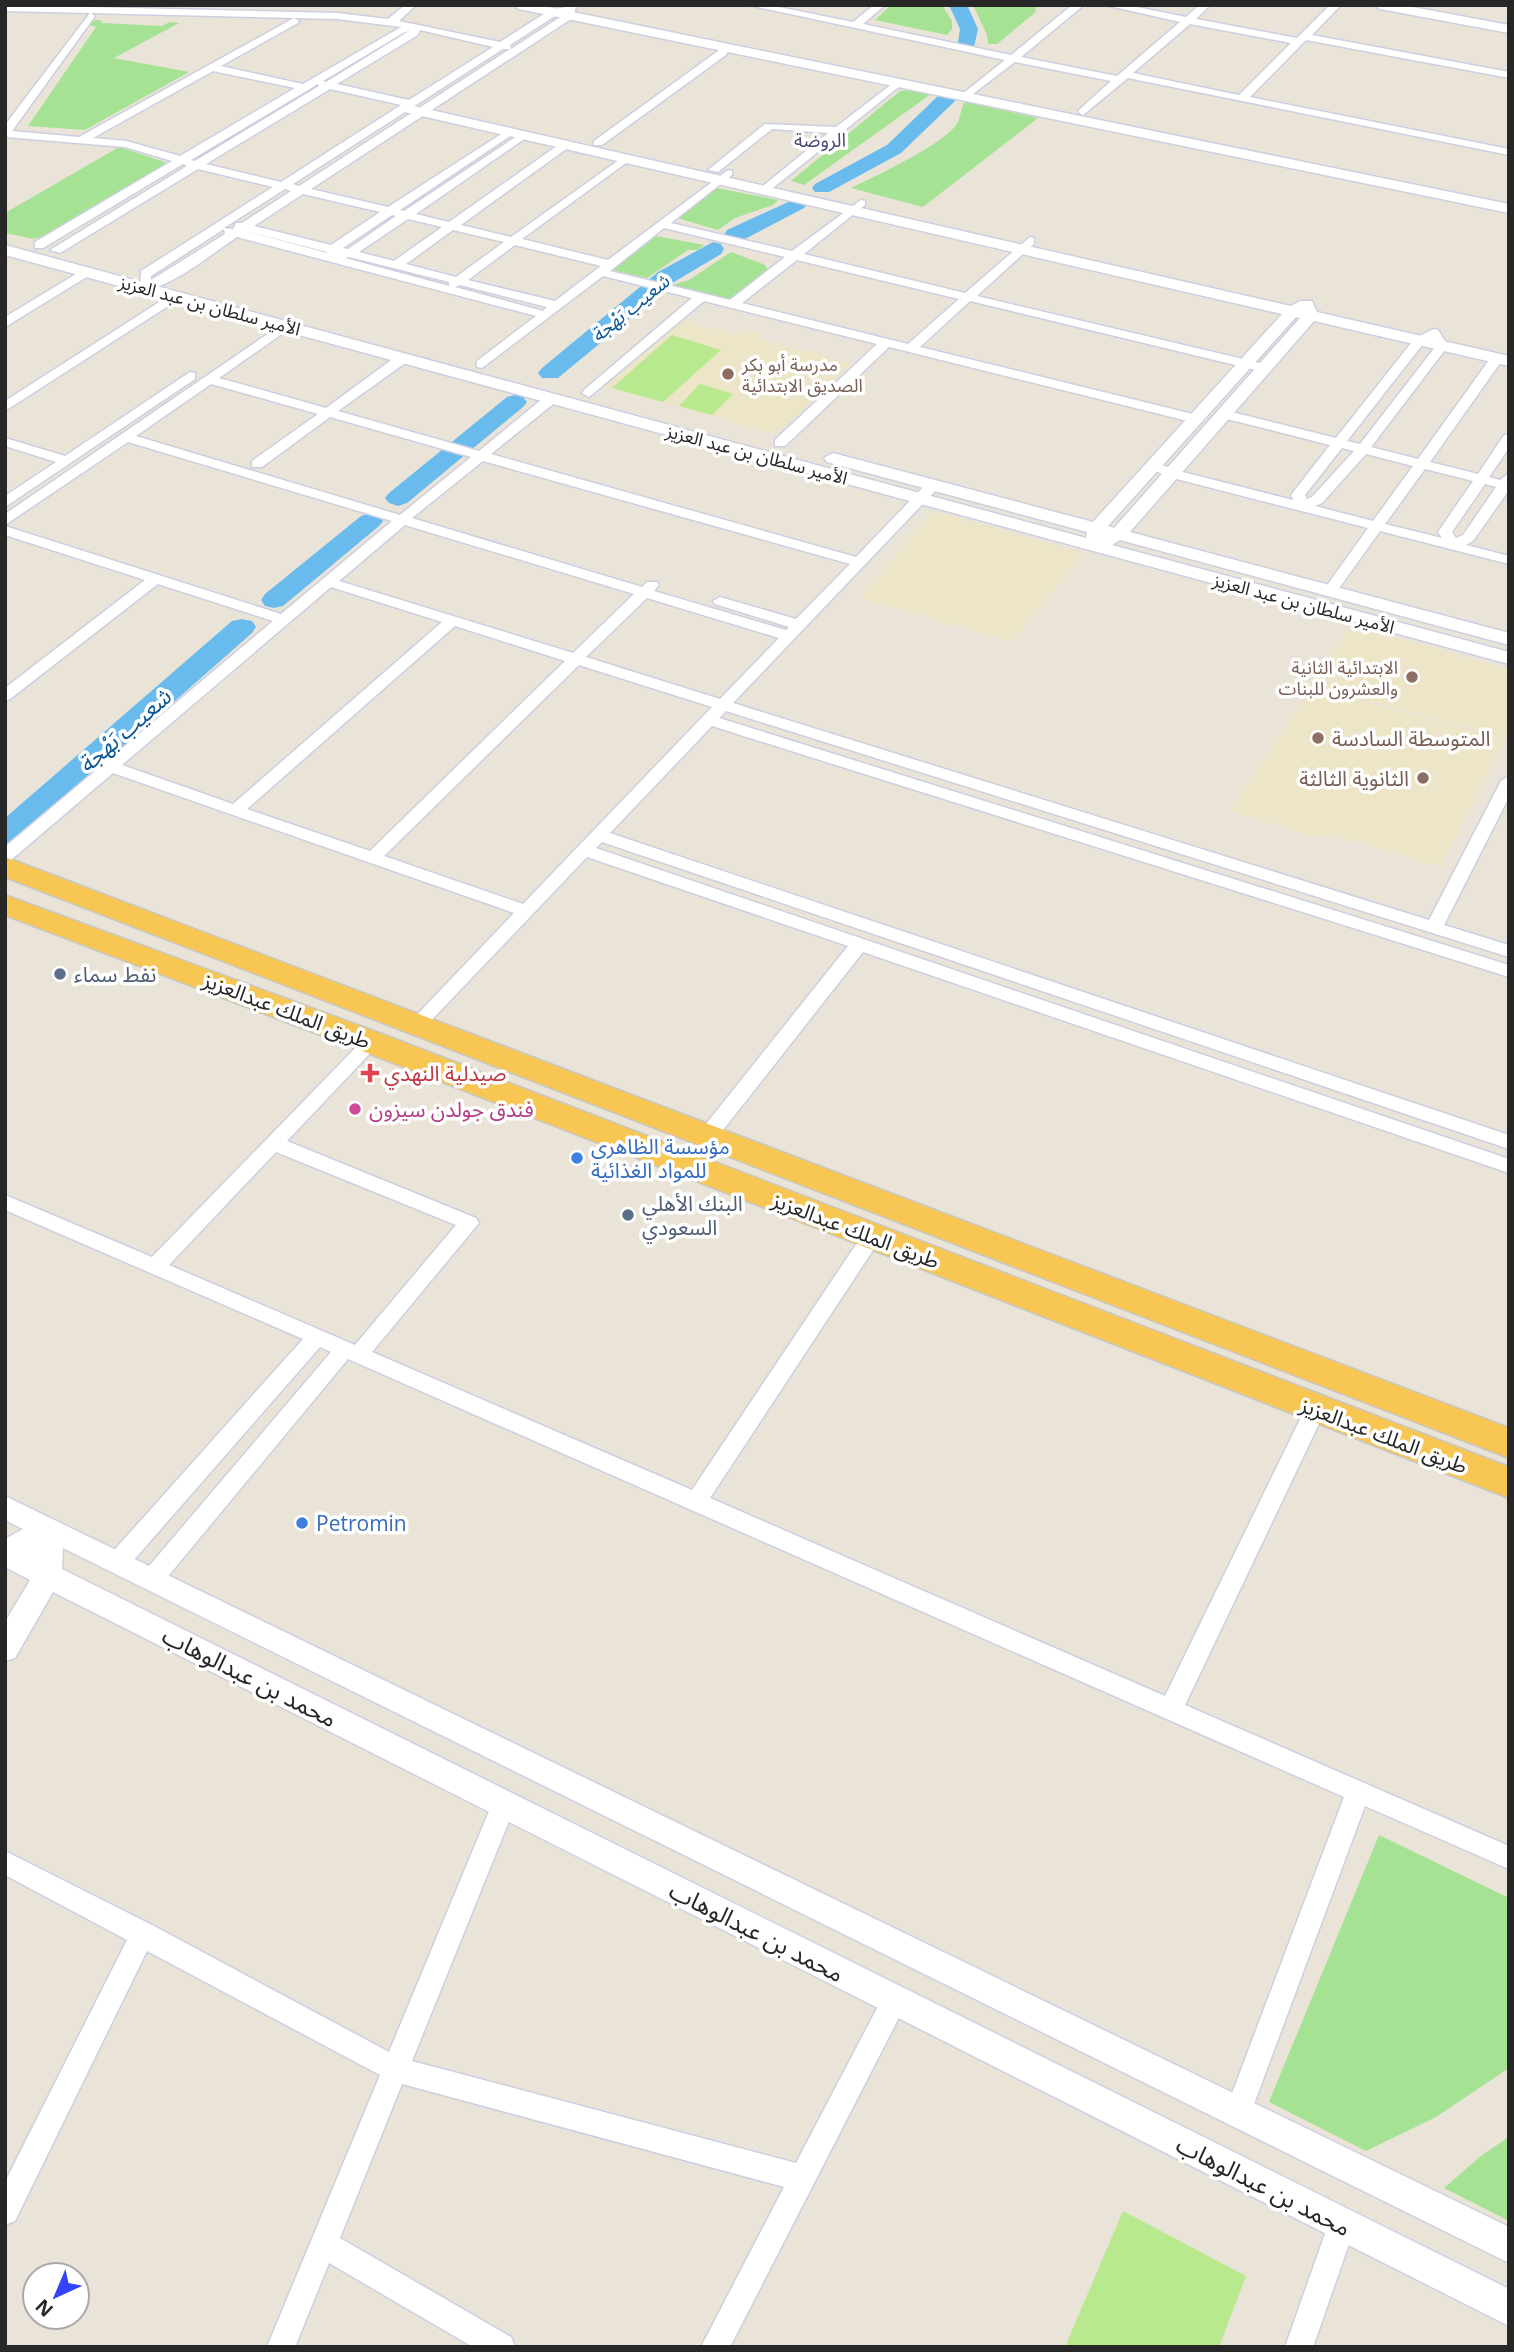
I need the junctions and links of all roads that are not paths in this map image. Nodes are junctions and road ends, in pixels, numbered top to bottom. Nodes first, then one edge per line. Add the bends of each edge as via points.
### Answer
1 (411, 5) edge
2 (519, 5) edge
3 (753, 5) edge
4 (880, 5) edge
5 (1079, 5) edge
6 (1110, 5) edge
7 (1205, 5) edge
8 (1336, 5) edge
9 (1380, 5) edge
10 (1423, 5) edge
11 (5, 8) edge
12 (194, 9) edge
13 (565, 10) edge
14 (5, 14) edge
15 (90, 16) junction
16 (1188, 20) junction
17 (295, 21) junction
18 (1509, 21) edge
19 (855, 26) junction
20 (395, 27) junction
21 (414, 29) junction
22 (1509, 29) edge
23 (1303, 40) junction
24 (499, 48) junction
25 (725, 48) junction
26 (514, 51) junction
27 (1013, 58) junction
28 (211, 67) junction
29 (1509, 75) edge
30 (1123, 77) junction
31 (897, 83) junction
32 (308, 85) junction
33 (328, 85) junction
34 (970, 93) junction
35 (1242, 98) junction
36 (416, 106) junction
37 (1083, 112) junction
38 (839, 130) junction
39 (5, 133) edge
40 (516, 133) junction
41 (81, 140) junction
42 (598, 143) junction
43 (565, 145) junction
44 (1509, 152) edge
45 (618, 157) junction
46 (182, 160) junction
47 (197, 164) junction
48 (720, 174) junction
49 (285, 184) junction
50 (769, 187) junction
51 (304, 188) junction
52 (1509, 200) edge
53 (855, 206) junction
54 (1509, 209) edge
55 (391, 210) junction
56 (407, 214) junction
57 (662, 224) junction
58 (452, 225) junction
59 (219, 226) junction
60 (246, 226) junction
61 (233, 234) junction
62 (5, 236) edge
63 (500, 237) junction
64 (515, 241) junction
65 (1025, 245) junction
66 (47, 248) junction
67 (5, 250) edge
68 (352, 252) junction
69 (332, 253) junction
70 (794, 255) junction
71 (398, 264) junction
72 (606, 268) junction
73 (86, 272) junction
74 (164, 279) junction
75 (144, 281) junction
76 (461, 281) junction
77 (444, 283) junction
78 (175, 296) junction
79 (702, 296) junction
80 (968, 297) junction
81 (733, 304) junction
82 (558, 306) junction
83 (1303, 311) junction
84 (545, 315) junction
85 (5, 323) edge
86 (277, 324) junction
87 (1438, 340) junction
88 (1419, 341) junction
89 (887, 342) junction
90 (911, 348) junction
91 (1505, 357) edge
92 (403, 358) junction
93 (482, 364) junction
94 (1245, 364) junction
95 (1264, 368) junction
96 (209, 379) junction
97 (590, 393) junction
98 (552, 398) junction
99 (5, 407) edge
100 (327, 412) junction
101 (1224, 414) junction
102 (1196, 419) junction
103 (132, 433) junction
104 (1509, 438) edge
105 (5, 442) edge
106 (779, 443) junction
107 (1338, 443) junction
108 (1363, 449) junction
109 (475, 454) junction
110 (66, 461) junction
111 (257, 464) junction
112 (1422, 464) junction
113 (1168, 468) junction
114 (1481, 479) junction
115 (1507, 482) edge
116 (933, 485) junction
117 (919, 499) junction
118 (1300, 500) junction
119 (1317, 500) junction
120 (5, 503) edge
121 (408, 515) junction
122 (5, 521) edge
123 (1379, 521) junction
124 (1097, 528) junction
125 (5, 530) edge
126 (1445, 532) junction
127 (1118, 534) junction
128 (1468, 538) junction
129 (1453, 545) junction
130 (1093, 547) junction
131 (1509, 548) edge
132 (1509, 560) edge
133 (859, 562) junction
134 (156, 579) junction
135 (329, 582) junction
136 (650, 587) junction
137 (1330, 591) junction
138 (284, 620) junction
139 (452, 621) junction
140 (794, 630) junction
141 (1509, 639) edge
142 (1509, 658) edge
143 (575, 660) junction
144 (5, 696) edge
145 (722, 706) junction
146 (708, 720) junction
147 (111, 767) junction
148 (1509, 781) edge
149 (236, 810) junction
150 (598, 835) junction
151 (584, 850) junction
152 (5, 856) edge
153 (373, 858) junction
154 (5, 866) edge
155 (5, 904) edge
156 (526, 911) junction
157 (1434, 927) junction
158 (859, 945) junction
159 (1509, 951) edge
160 (1509, 971) edge
161 (418, 1024) junction
162 (371, 1042) junction
163 (709, 1134) junction
164 (1509, 1142) edge
165 (272, 1143) junction
166 (1509, 1166) edge
167 (8, 1208) edge
168 (872, 1236) junction
169 (155, 1267) junction
170 (317, 1337) junction
171 (351, 1352) junction
172 (1315, 1409) junction
173 (1509, 1443) edge
174 (1509, 1483) edge
175 (696, 1501) junction
176 (5, 1507) edge
177 (49, 1528) junction
178 (5, 1553) edge
179 (118, 1562) junction
180 (48, 1575) junction
181 (152, 1579) junction
182 (5, 1648) edge
183 (1171, 1709) junction
184 (1357, 1792) junction
185 (504, 1804) junction
186 (1509, 1858) edge
187 (5, 1862) edge
188 (143, 1933) junction
189 (895, 2000) junction
190 (396, 2069) junction
191 (1238, 2112) junction
192 (802, 2178) junction
193 (5, 2211) edge
194 (1342, 2224) junction
195 (323, 2244) junction
196 (1509, 2245) edge
197 (1509, 2308) edge
198 (281, 2347) edge
199 (501, 2347) edge
200 (715, 2347) edge
201 (1299, 2347) edge

1 - 20 street
2 - 13 street
3 - 19 street
4 - 19 street
5 - 27 street
6 - 16 street
7 - 16 street
8 - 23 street
9 - 22 street
10 - 18 street
11 - 12 street
12 - 20 street via 337,16
13 - 24 street
13 - 25 street
13 - 26 street
13 - 34 street
14 - 15 street
15 - 17 street
15 - 39 street
16 - 23 street
16 - 30 street
17 - 20 street
17 - 28 street
19 - 27 street
20 - 21 street
20 - 32 street
21 - 24 street
21 - 33 street
23 - 29 street
23 - 35 street
24 - 26 street
24 - 36 street
25 - 31 street
25 - 42 street
26 - 36 street
27 - 30 street
27 - 34 street
28 - 32 street
28 - 41 street
30 - 35 street
30 - 37 street
31 - 34 street
31 - 38 street
32 - 33 street
32 - 46 street
33 - 36 street
33 - 47 street
34 - 37 street
34 - 54 street
35 - 44 street
36 - 40 street
36 - 42 street
36 - 49 street
36 - 51 street
37 - 52 street
38 - 48 street via 769,126
38 - 50 street
39 - 41 street
40 - 43 street
40 - 55 street
40 - 56 street
41 - 46 street via 126,144
42 - 48 street
43 - 45 street
43 - 58 street
45 - 48 street
45 - 63 street
45 - 64 street
46 - 47 street
46 - 66 street
47 - 49 street
47 - 66 street
48 - 50 street
48 - 57 street
49 - 51 street
49 - 59 street
50 - 53 street
51 - 55 street
51 - 60 street
53 - 65 street
53 - 70 street
55 - 56 street
55 - 69 street
56 - 58 street
56 - 68 street
57 - 70 street
57 - 72 street
58 - 63 street
58 - 71 street
59 - 60 street
59 - 61 street
59 - 75 street
60 - 61 street
60 - 69 street
61 - 69 street
61 - 74 street
62 - 66 street, الأمير سلطان بن عبد العزيز
63 - 64 street
63 - 77 street
64 - 72 street
64 - 76 street
65 - 80 street
65 - 83 street
66 - 75 street, الأمير سلطان بن عبد العزيز
67 - 73 street, الأمير سلطان بن عبد العزيز
68 - 69 street
68 - 71 street
69 - 77 street
70 - 80 street
70 - 81 street
71 - 77 street
72 - 79 street
72 - 82 street
73 - 75 street, الأمير سلطان بن عبد العزيز
73 - 85 street
74 - 75 street, الأمير سلطان بن عبد العزيز
74 - 93 street, الأمير سلطان بن عبد العزيز
75 - 78 street, الأمير سلطان بن عبد العزيز
76 - 77 street
76 - 82 street
77 - 84 street
78 - 86 street, الأمير سلطان بن عبد العزيز
78 - 99 street
79 - 81 street
79 - 97 street
80 - 90 street
80 - 94 street
81 - 89 street
82 - 84 street
83 - 87 street
83 - 88 street
83 - 94 street
83 - 95 street
84 - 93 street
86 - 92 street, الأمير سلطان بن عبد العزيز
86 - 96 street
86 - 110 street
87 - 88 street
87 - 91 street
87 - 108 street
88 - 107 street
89 - 90 street
89 - 106 street
90 - 102 street
91 - 112 street
92 - 98 street, الأمير سلطان بن عبد العزيز
92 - 100 street
93 - 97 street, الأمير سلطان بن عبد العزيز
94 - 95 street
94 - 102 street
95 - 101 street
96 - 100 street
96 - 103 street
97 - 106 street, الأمير سلطان بن عبد العزيز
98 - 109 street
98 - 117 street, الأمير سلطان بن عبد العزيز
100 - 109 street
100 - 111 street
101 - 107 street
101 - 113 street
102 - 113 street
103 - 111 street
103 - 121 street
103 - 122 street
104 - 114 street
105 - 110 street
106 - 116 street, الأمير سلطان بن عبد العزيز
107 - 108 street
107 - 118 street
108 - 112 street
108 - 119 street
109 - 121 street
109 - 133 street
110 - 120 street
111 - 121 street
112 - 114 street
112 - 123 street
113 - 118 street
113 - 124 street
113 - 127 street
114 - 115 street
114 - 126 street
115 - 128 street
116 - 117 street
116 - 124 street, الأمير سلطان بن عبد العزيز
117 - 130 street, الأمير سلطان بن عبد العزيز
117 - 133 street
118 - 119 street
118 - 123 street
119 - 123 street
121 - 135 street
121 - 136 street
123 - 126 street
123 - 129 street
123 - 137 street
124 - 127 street, الأمير سلطان بن عبد العزيز
124 - 130 street
125 - 134 street
126 - 128 street
126 - 129 street
127 - 130 street
127 - 137 street, الأمير سلطان بن عبد العزيز
128 - 129 street
128 - 131 street
129 - 132 street
130 - 142 street, الأمير سلطان بن عبد العزيز
133 - 140 street
134 - 138 street
134 - 144 street
135 - 138 street
135 - 139 street
136 - 140 street
136 - 143 street
137 - 141 street, الأمير سلطان بن عبد العزيز
138 - 147 street
139 - 143 street
139 - 149 street
140 - 145 street
143 - 145 street
143 - 153 street
145 - 146 street
145 - 157 street
146 - 150 street
146 - 160 street
147 - 149 street
147 - 152 street
148 - 157 street
149 - 153 street
150 - 151 street
150 - 164 street
151 - 156 street
151 - 158 street
153 - 156 street
154 - 161 highway, طريق الملك عبدالعزيز
155 - 162 highway, طريق الملك عبدالعزيز
156 - 161 street
157 - 159 street
158 - 163 street
158 - 166 street
161 - 163 highway, طريق الملك عبدالعزيز
162 - 165 street
162 - 168 highway, طريق الملك عبدالعزيز
163 - 173 highway, طريق الملك عبدالعزيز
165 - 169 street
165 - 171 street via 469,1223
167 - 169 street
168 - 172 highway, طريق الملك عبدالعزيز
168 - 175 street
169 - 170 street
170 - 171 street
170 - 179 street
171 - 175 street
171 - 181 street
172 - 174 highway, طريق الملك عبدالعزيز
172 - 183 street
175 - 183 street
176 - 177 street, محمد بن عبدالوهاب
177 - 178 street
177 - 179 street, محمد بن عبدالوهاب
177 - 180 street
178 - 180 street, محمد بن عبدالوهاب
179 - 181 street, محمد بن عبدالوهاب
180 - 182 street
180 - 185 street, محمد بن عبدالوهاب
181 - 191 street, محمد بن عبدالوهاب
183 - 184 street
184 - 186 street
184 - 191 street
185 - 189 street, محمد بن عبدالوهاب
185 - 190 street
187 - 188 street
188 - 190 street
188 - 193 street
189 - 192 street
189 - 194 street, محمد بن عبدالوهاب
190 - 192 street
190 - 195 street
191 - 196 street, محمد بن عبدالوهاب
192 - 200 street
194 - 197 street, محمد بن عبدالوهاب
194 - 201 street
195 - 198 street
195 - 199 street

